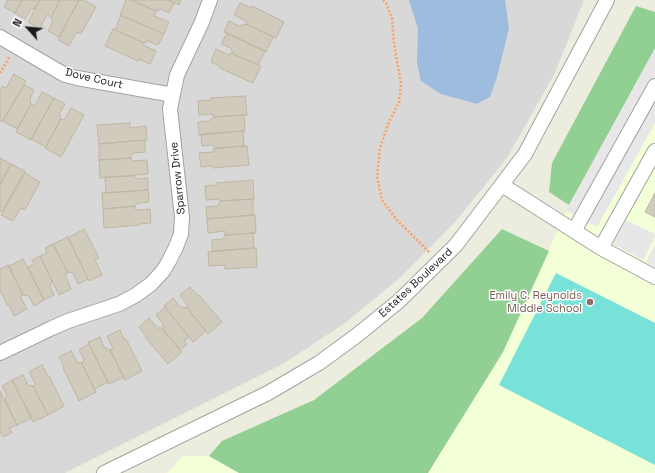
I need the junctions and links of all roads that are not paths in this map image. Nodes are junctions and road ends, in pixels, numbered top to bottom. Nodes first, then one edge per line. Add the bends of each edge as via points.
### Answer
1 (210, 0) edge
2 (607, 0) edge
3 (0, 38) edge
4 (655, 86) edge
5 (173, 95) junction
6 (650, 110) edge
7 (655, 151) edge
8 (502, 185) junction
9 (574, 231) junction
10 (601, 248) junction
11 (655, 277) edge
12 (0, 353) edge
13 (104, 473) edge

1 - 5 street, Sparrow Drive via 177,75
2 - 8 street, Estates Boulevard via 525,154
3 - 5 street, Dove Court via 65,75
4 - 6 street
5 - 12 street, Sparrow Drive via 170,109 182,217 181,234 170,261 151,284 136,295 119,304 68,321
6 - 9 street
7 - 10 street
8 - 9 street
8 - 13 street, Estates Boulevard via 456,245 400,301 319,363 268,393
9 - 10 street
10 - 11 street

